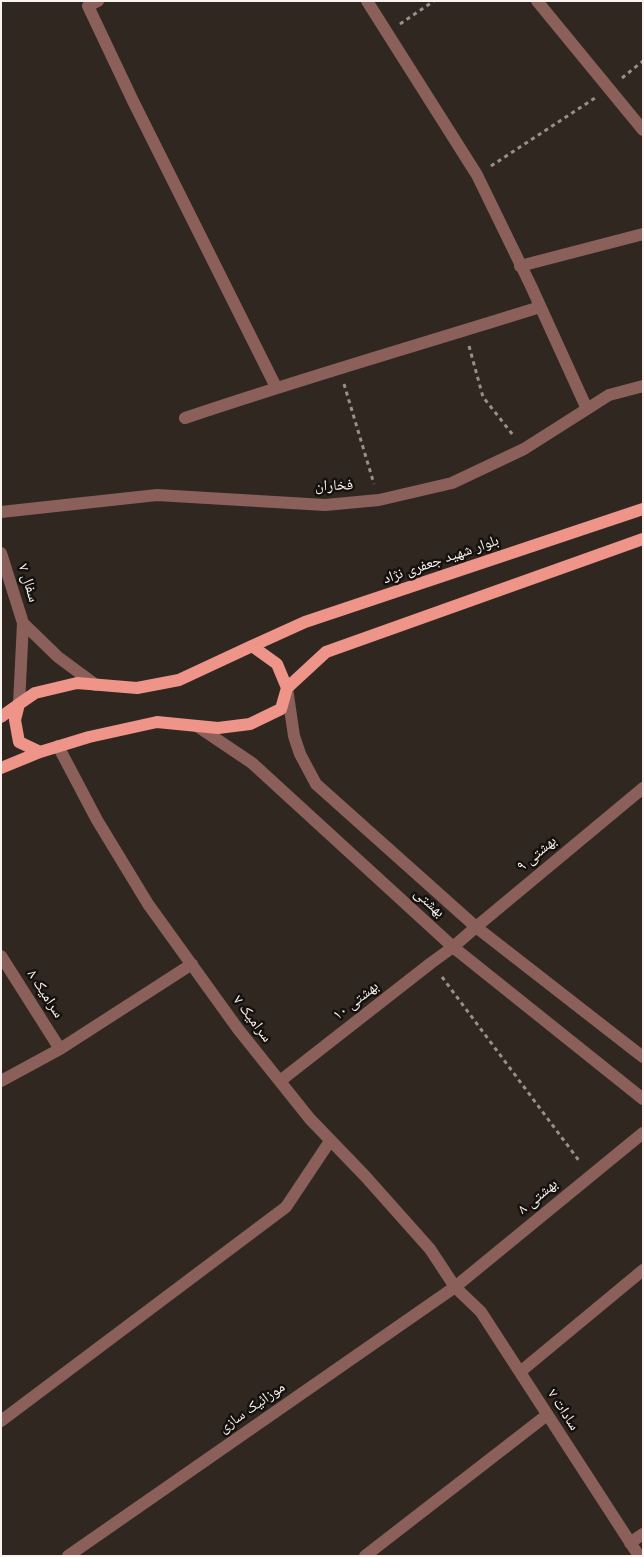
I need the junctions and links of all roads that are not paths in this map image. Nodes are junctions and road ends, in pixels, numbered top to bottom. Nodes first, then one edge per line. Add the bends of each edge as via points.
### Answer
1 (98, 1) edge
2 (537, 1) edge
3 (368, 2) edge
4 (643, 130) edge
5 (643, 234) edge
6 (520, 266) junction
7 (540, 307) junction
8 (643, 386) edge
9 (276, 387) junction
10 (587, 409) junction
11 (185, 418) dead end
12 (643, 509) edge
13 (1, 512) edge
14 (643, 539) edge
15 (1, 553) edge
16 (23, 623) junction
17 (252, 646) junction
18 (96, 685) junction
19 (287, 688) junction
20 (19, 704) junction
21 (1, 717) edge
22 (197, 726) junction
23 (58, 746) junction
24 (40, 752) junction
25 (1, 768) edge
26 (643, 788) edge
27 (476, 927) junction
28 (453, 947) junction
29 (1, 956) edge
30 (192, 964) junction
31 (60, 1049) junction
32 (643, 1056) edge
33 (1, 1081) edge
34 (280, 1081) junction
35 (643, 1099) edge
36 (643, 1132) edge
37 (330, 1140) junction
38 (643, 1270) edge
39 (455, 1287) junction
40 (520, 1372) junction
41 (547, 1415) junction
42 (1, 1421) edge
43 (643, 1534) edge
44 (630, 1542) junction
45 (68, 1556) edge
46 (365, 1556) edge
47 (639, 1556) edge

1 - 9 street via 88,6
2 - 4 street
3 - 6 street via 477,175
5 - 6 street
6 - 7 street
7 - 9 street
7 - 10 street
8 - 10 street, فخاران via 609,395
9 - 11 street
10 - 13 street, فخاران via 524,449 452,483 380,500 325,504 157,495
12 - 17 main road, بلوار شهید جعفری نژاد via 305,622
14 - 19 main road via 326,652
15 - 16 street, سفال ۷
16 - 18 street via 58,657
16 - 20 street
17 - 18 main road, بلوار شهید جعفری نژاد via 179,680 137,688
17 - 19 main road via 276,664
18 - 20 main road, بلوار شهید جعفری نژاد via 77,683 35,693
19 - 22 main road via 281,709 250,724 218,728
19 - 27 street, بهشتی via 294,736 316,784
20 - 21 main road
20 - 24 main road via 15,720 19,742
22 - 23 main road via 157,722
22 - 28 street, بهشتی via 252,763
23 - 24 main road
23 - 30 street, سرامیک ۷ via 97,820 148,904
24 - 25 main road
26 - 27 street, بهشتی ۹
27 - 28 street, بهشتی ۹
27 - 32 street, بهشتی
28 - 34 street, بهشتی ۱۰
28 - 35 street, بهشتی
29 - 31 street, سرامیک ۸
30 - 31 street
30 - 34 street, سرامیک ۷
31 - 33 street
34 - 37 street, سرامیک ۷
36 - 39 street, بهشتی ۸
37 - 39 street, سرامیک ۷ via 430,1249
37 - 42 street via 286,1207
38 - 40 street
39 - 40 street, سادات ۷ via 481,1312
39 - 45 street, موزائیک سازی
40 - 41 street, سادات ۷
41 - 44 street, سادات ۷
41 - 46 street
43 - 44 street
44 - 47 street, سادات ۷

